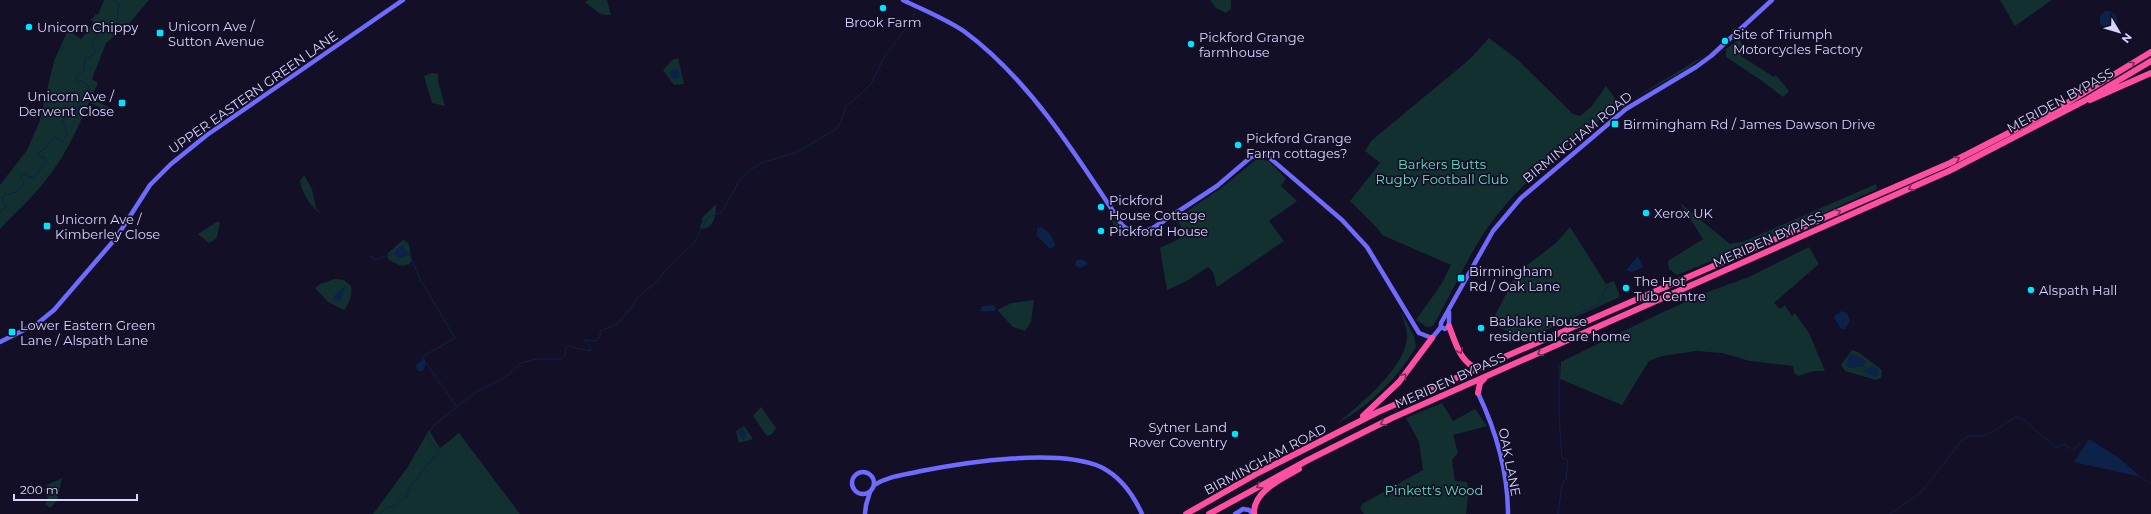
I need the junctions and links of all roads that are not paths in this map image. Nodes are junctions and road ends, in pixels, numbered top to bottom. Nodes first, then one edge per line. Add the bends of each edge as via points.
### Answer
1 (403, 0) edge
2 (903, 0) edge
3 (1772, 0) edge
4 (2151, 52) edge
5 (2151, 61) edge
6 (2151, 73) edge
7 (2084, 101) junction
8 (1450, 310) junction
9 (1442, 321) junction
10 (1449, 324) junction
11 (1441, 327) junction
12 (1432, 338) junction
13 (0, 342) edge
14 (1478, 368) junction
15 (1485, 377) junction
16 (1465, 386) junction
17 (1478, 393) junction
18 (1354, 424) junction
19 (1343, 442) joint
20 (1334, 447) junction
21 (872, 476) junction
22 (889, 478) junction
23 (874, 485) junction
24 (870, 492) junction
25 (861, 494) junction
26 (866, 505) junction
27 (865, 514) edge
28 (1142, 514) edge
29 (1186, 514) edge
30 (1209, 514) edge
31 (1236, 514) edge
32 (1253, 514) edge
33 (1508, 514) edge

1 - 13 street, UPPER EASTERN GREEN LANE via 207,135 171,164 146,190 116,238 54,310 38,323
2 - 12 street via 964,31 1026,91 1072,149 1122,225 1134,232 1147,231 1217,186 1251,157 1264,154 1342,220 1367,247 1414,327 1419,333
3 - 8 street, BIRMINGHAM ROAD via 1706,59 1626,108 1521,198 1492,231
14 -> 4 highway, MERIDEN BYPASS via 1950,163 2067,103
5 - 7 highway, MERIDEN BYPASS
6 - 7 highway via 2098,98
7 -> 15 highway, MERIDEN BYPASS via 1949,171
8 - 9 street, BIRMINGHAM ROAD
8 - 10 street, BIRMINGHAM ROAD
9 - 10 street
9 - 11 street
10 - 11 street via 1446,329
10 -> 14 highway via 1464,360
11 - 12 street
18 -> 12 highway via 1390,392
14 - 18 highway, MERIDEN BYPASS
15 - 16 highway, MERIDEN BYPASS
15 - 17 highway via 1480,383
16 - 17 highway
16 -> 19 highway, MERIDEN BYPASS
17 - 33 street, OAK LANE via 1497,440
18 - 29 highway, BIRMINGHAM ROAD
19 - 20 highway, BIRMINGHAM ROAD
20 -> 30 highway, BIRMINGHAM ROAD
20 - 32 highway via 1262,494
21 - 22 street
21 - 23 street
21 - 25 street via 863,472 855,476 852,484
22 - 23 street
22 - 28 street via 958,464 1008,459 1081,461 1102,468 1115,476 1128,489
23 - 24 street
24 - 25 street
24 - 26 street
25 - 26 street
26 - 27 street
31 - 32 street via 1243,509

